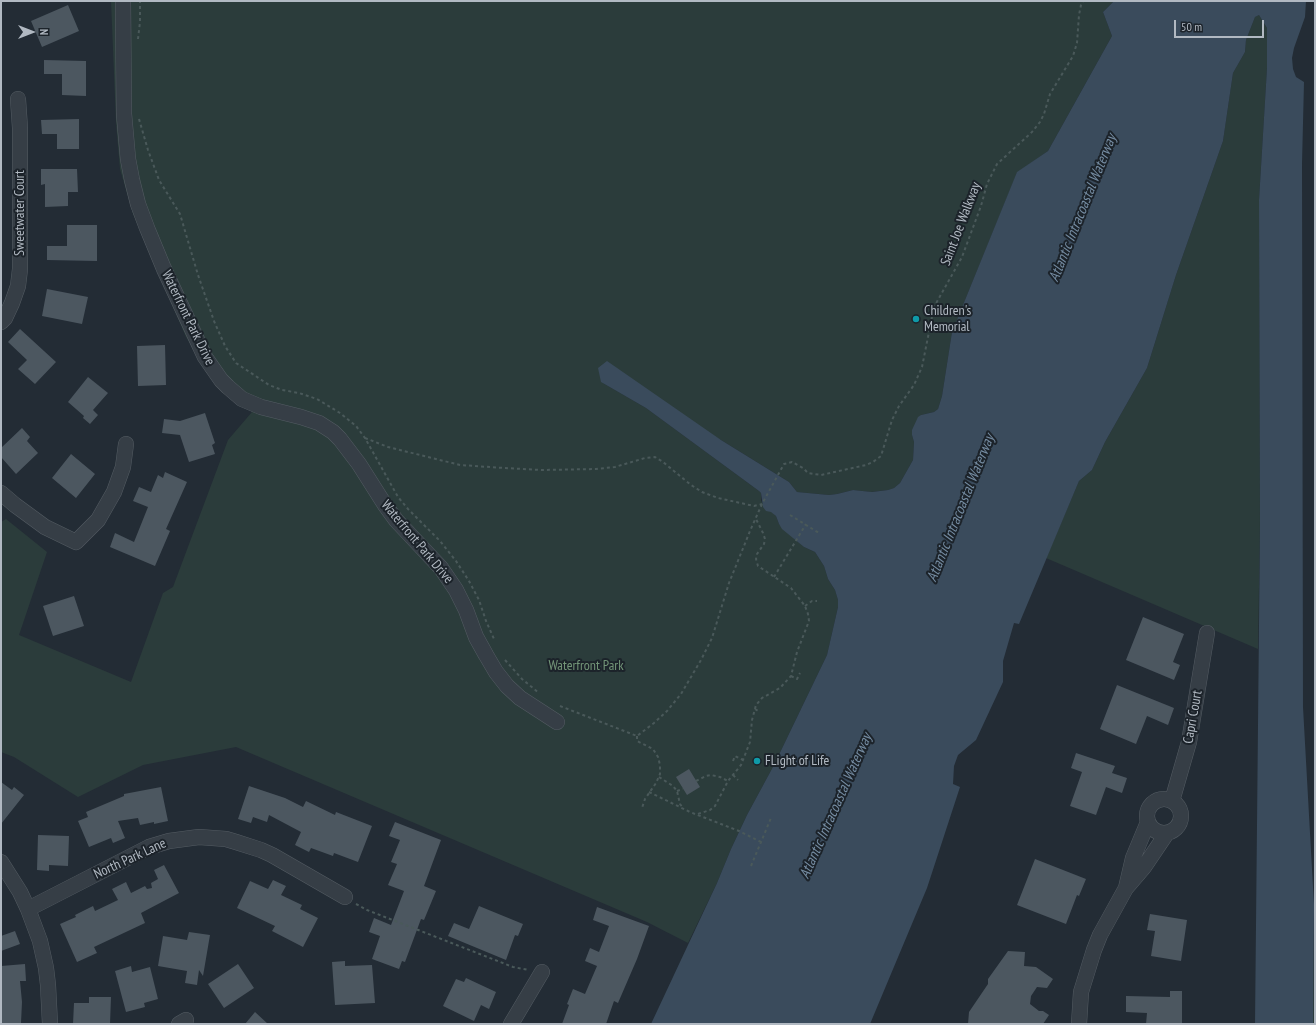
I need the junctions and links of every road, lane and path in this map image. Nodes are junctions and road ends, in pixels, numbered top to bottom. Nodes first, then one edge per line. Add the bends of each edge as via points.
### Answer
1 (123, 1) edge
2 (140, 1) edge
3 (1083, 1) edge
4 (137, 45) dead end
5 (18, 99) dead end
6 (138, 118) dead end
7 (1, 322) edge
8 (365, 438) junction
9 (126, 444) dead end
10 (1, 493) edge
11 (762, 504) junction
12 (790, 515) dead end
13 (756, 519) junction
14 (806, 524) junction
15 (819, 533) dead end
16 (774, 577) junction
17 (817, 601) dead end
18 (804, 606) junction
19 (1207, 633) dead end
20 (496, 645) dead end
21 (502, 655) dead end
22 (800, 673) dead end
23 (791, 676) junction
24 (545, 697) dead end
25 (557, 705) dead end
26 (755, 709) junction
27 (760, 712) dead end
28 (557, 722) dead end
29 (637, 736) junction
30 (733, 760) dead end
31 (743, 760) junction
32 (733, 774) junction
33 (659, 777) junction
34 (738, 780) dead end
35 (696, 781) dead end
36 (728, 781) junction
37 (683, 789) dead end
38 (677, 791) junction
39 (649, 792) junction
40 (1172, 801) junction
41 (642, 808) dead end
42 (683, 808) junction
43 (698, 814) junction
44 (772, 818) dead end
45 (1148, 822) junction
46 (1167, 833) junction
47 (761, 842) junction
48 (1, 862) edge
49 (751, 866) dead end
50 (1126, 888) junction
51 (345, 898) joint
52 (28, 909) junction
53 (542, 972) joint
54 (50, 1024) edge
55 (511, 1024) edge
56 (1079, 1024) edge

1 - 28 street, Waterfront Park Drive via 124,114 132,180 138,204 164,269 205,357 220,380 242,398 261,407 319,423 340,439 396,520 442,568 456,590 486,655 507,686 520,698
2 - 4 path
3 - 11 path, Saint Joe Walkway via 1073,56 1050,94 1042,118 1032,132 997,164 987,184 962,257 934,307 922,367 914,386 892,420 881,456 866,465 821,475 808,473 792,462 784,464
5 - 7 street, Sweetwater Court via 20,269 12,303
6 - 8 path via 159,180 180,214 198,275 224,346 236,363 269,386 317,398 356,426
8 - 11 path via 388,447 460,465 504,468 596,469 655,457 702,492 754,506
8 - 20 path via 398,497 440,541 469,581
9 - 10 street via 124,467 114,492 98,520 76,542 45,528
11 - 13 path
12 - 14 path
13 - 16 path via 765,540 756,554 756,563
13 - 29 path via 729,583 712,638 701,660 681,694 654,723
14 - 15 path
14 - 16 path
16 - 18 path via 791,588
17 - 18 path
18 - 23 path via 808,621
19 - 40 street, Capri Court via 1189,742
21 - 24 path via 522,679
22 - 23 path via 797,679
23 - 26 path via 780,688 759,701
25 - 29 path
26 - 27 path
26 - 31 path via 750,742
29 - 33 path via 637,741 653,749 658,756
30 - 31 path via 735,756
31 - 32 path
32 - 34 path
32 - 36 path
33 - 38 path
33 - 39 path
35 - 36 path via 714,775
36 - 43 path via 715,806
37 - 38 path
38 - 42 path
39 - 41 path
39 - 42 path
40 - 45 street via 1160,799 1153,803 1148,809
40 - 46 street via 1180,809 1181,820 1177,827
42 - 43 path
43 - 47 path
44 - 47 path
45 - 46 street via 1156,831
45 - 50 street via 1133,858
46 - 50 street
47 - 49 path
48 - 52 street
50 - 56 street via 1094,950 1082,992
51 - 52 street, North Park Lane via 261,850 236,842 199,837 149,847
51 - 53 path via 367,910 513,967
52 - 54 street via 40,941 46,968
53 - 55 street

